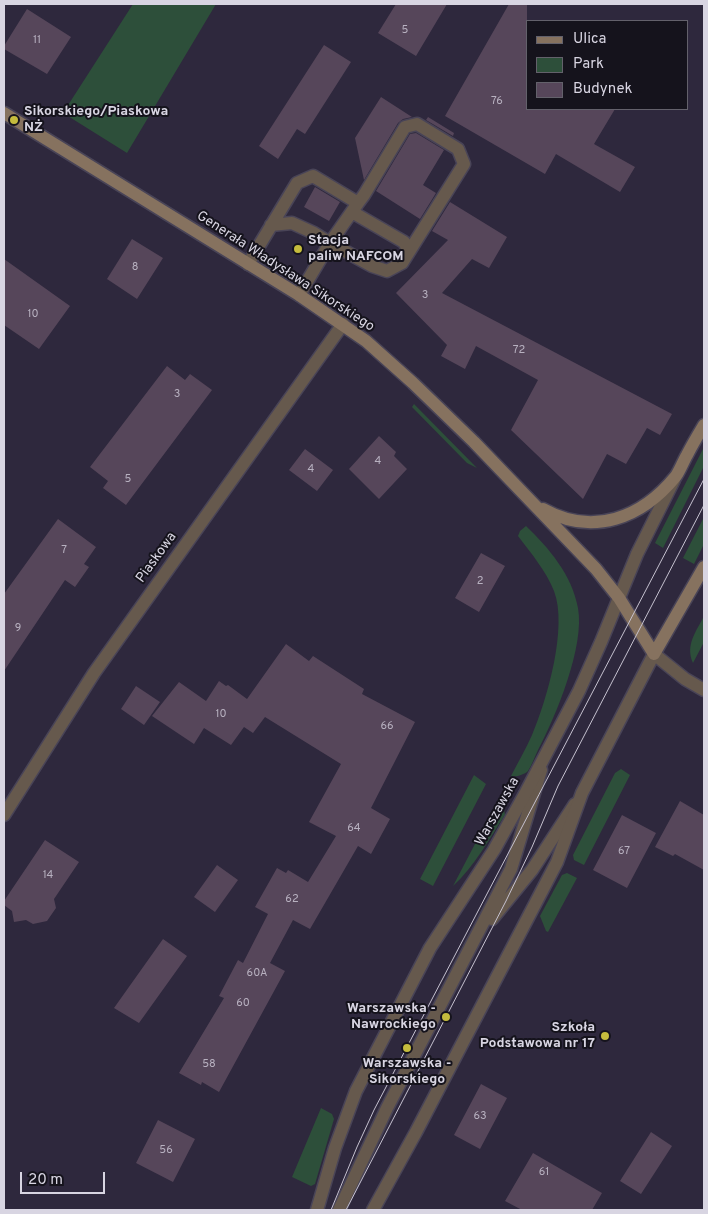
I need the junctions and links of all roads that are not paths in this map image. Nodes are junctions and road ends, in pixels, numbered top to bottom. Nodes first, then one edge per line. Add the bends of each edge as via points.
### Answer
1 (4, 113) edge
2 (355, 207) junction
3 (271, 225) junction
4 (330, 243) junction
5 (409, 251) junction
6 (248, 264) junction
7 (299, 296) junction
8 (343, 324) junction
9 (704, 425) edge
10 (677, 475) junction
11 (532, 503) junction
12 (704, 567) edge
13 (619, 598) junction
14 (654, 654) junction
15 (704, 690) edge
16 (547, 751) junction
17 (582, 794) junction
18 (4, 815) edge
19 (462, 965) junction
20 (317, 1210) edge
21 (339, 1210) edge
22 (373, 1210) edge

1 - 6 main road, Generała Władysława Sikorskiego
2 - 3 street via 313,176 297,183
2 - 4 street
2 - 5 street via 404,242
2 - 5 street via 405,127 418,124 458,149 464,164
3 - 4 street via 292,223
3 - 6 street
4 - 5 street via 387,271 402,264
4 - 7 street
6 - 7 main road, Generała Władysława Sikorskiego
7 - 8 main road, Generała Władysława Sikorskiego
8 - 11 main road, Generała Władysława Sikorskiego via 413,383
8 - 18 street, Piaskowa via 94,673
9 - 10 main road, Warszawska
10 - 11 main road via 654,497 620,518 606,522 575,522
10 - 13 street, Warszawska
11 - 13 main road, Generała Władysława Sikorskiego via 596,569
12 - 14 main road
13 - 14 main road, Generała Władysława Sikorskiego
13 - 16 street, Warszawska via 579,691
14 - 15 street
14 - 17 street
16 - 19 street via 511,869
16 - 20 street, Warszawska via 494,850 430,948 356,1091
17 - 19 street via 532,870 480,935
17 - 22 street via 557,862
19 - 21 street via 387,1108

